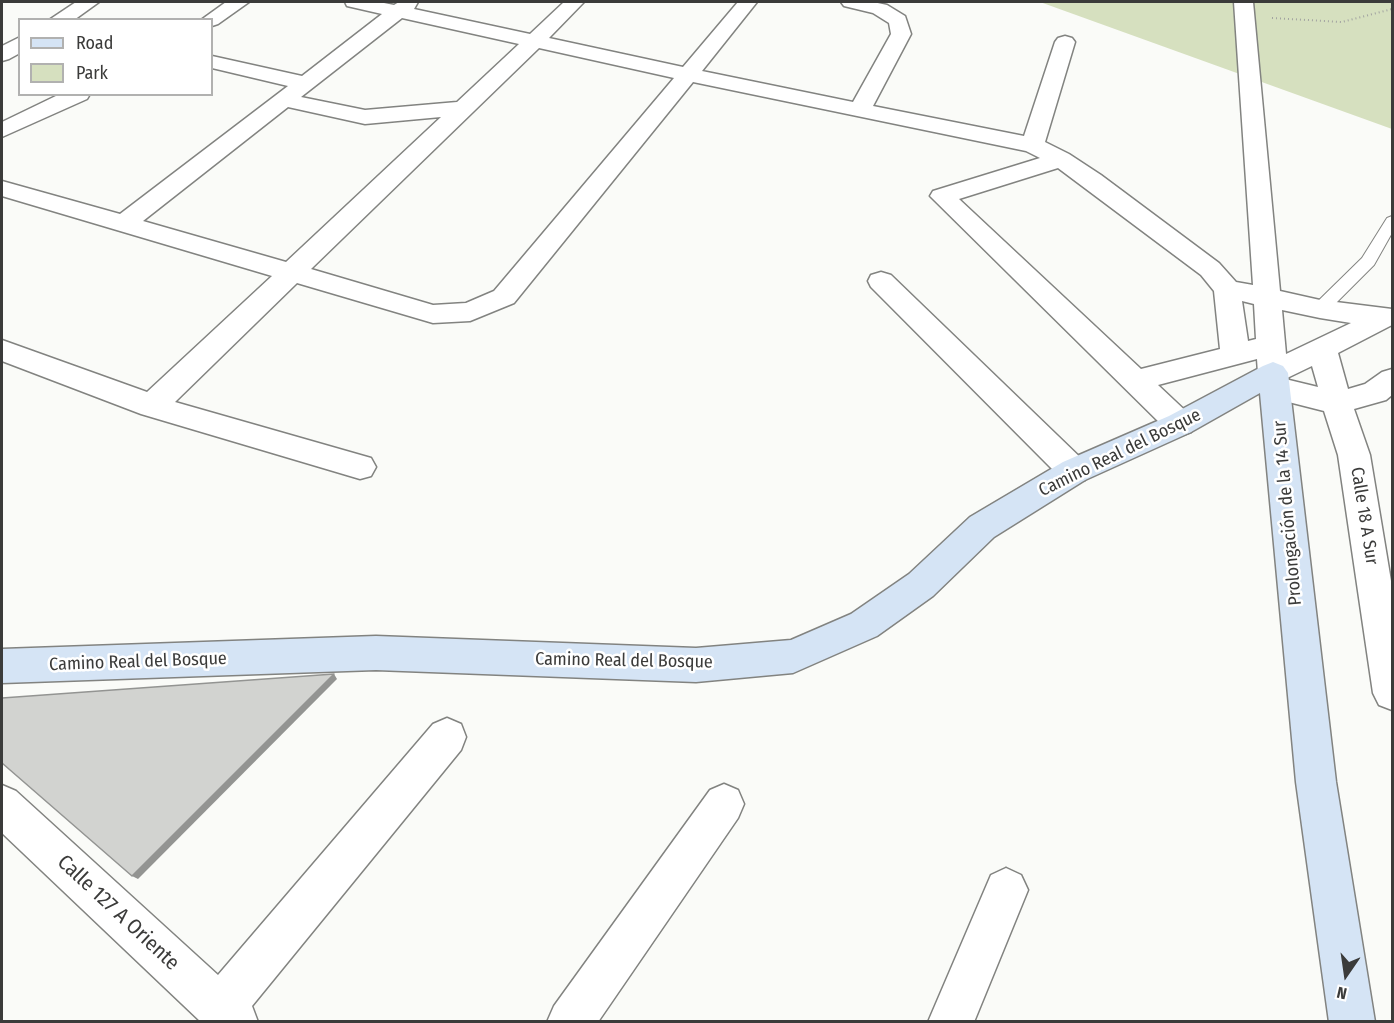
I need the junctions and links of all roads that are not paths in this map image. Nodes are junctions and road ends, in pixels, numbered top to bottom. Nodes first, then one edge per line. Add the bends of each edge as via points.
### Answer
1 (89, 2) edge
2 (239, 2) edge
3 (354, 2) edge
4 (575, 2) edge
5 (748, 2) edge
6 (851, 2) edge
7 (404, 6) edge
8 (1244, 8) edge
9 (62, 18) edge
10 (213, 19) edge
11 (532, 40) junction
12 (1065, 42) dead end
13 (18, 44) edge
14 (2, 55) edge
15 (213, 62) edge
16 (686, 74) junction
17 (306, 82) junction
18 (75, 96) edge
19 (285, 100) junction
20 (462, 108) junction
21 (860, 110) junction
22 (2, 130) edge
23 (1033, 145) junction
24 (1061, 159) junction
25 (2, 188) edge
26 (1392, 221) edge
27 (123, 224) junction
28 (293, 273) junction
29 (881, 281) dead end
30 (1227, 289) junction
31 (1266, 299) junction
32 (1320, 309) junction
33 (1388, 315) edge
34 (1322, 349) junction
35 (2, 350) edge
36 (1235, 355) junction
37 (1274, 369) junction
38 (1392, 380) edge
39 (1135, 381) junction
40 (1337, 403) junction
41 (152, 405) junction
42 (1180, 424) junction
43 (360, 467) dead end
44 (1074, 471) junction
45 (2, 666) edge
46 (1392, 693) edge
47 (447, 737) dead end
48 (724, 804) dead end
49 (2, 805) edge
50 (1006, 890) dead end
51 (228, 1015) edge
52 (570, 1022) edge
53 (951, 1022) edge
54 (1352, 1022) edge

1 - 9 street
2 - 10 street
3 - 7 street
4 - 11 street
5 - 16 street
6 - 21 street via 880,9 898,20 901,34
7 - 11 street
7 - 17 street
8 - 31 street, Prolongación de la 14 Sur
11 - 16 street
11 - 20 street
12 - 23 street
13 - 14 street
15 - 17 street
16 - 21 street
16 - 28 street via 504,297 470,312 434,314
17 - 19 street
18 - 22 street
19 - 20 street via 365,117
19 - 27 street
20 - 28 street
21 - 23 street
23 - 24 street
24 - 30 street via 1210,269
24 - 39 street via 942,196
25 - 27 street
26 - 32 lane via 1368,261
27 - 28 street
28 - 41 street
29 - 44 street
30 - 31 street
30 - 36 street
31 - 32 street
31 - 37 street, Prolongación de la 14 Sur
32 - 33 street
33 - 34 street
34 - 37 street
34 - 40 street, Calle 18 A Sur
35 - 41 street
36 - 37 street
36 - 39 street
37 - 40 street
37 - 42 street, Camino Real del Bosque
37 - 54 street, Prolongación de la 14 Sur via 1316,782
38 - 40 street via 1375,392
39 - 42 street
40 - 46 street, Calle 18 A Sur via 1354,455
41 - 43 street
42 - 44 street, Camino Real del Bosque
44 - 45 street, Camino Real del Bosque via 982,527 921,585 864,625 793,656 696,665 376,653
47 - 51 street
48 - 52 street
49 - 51 street, Calle 127 A Oriente
50 - 53 street

